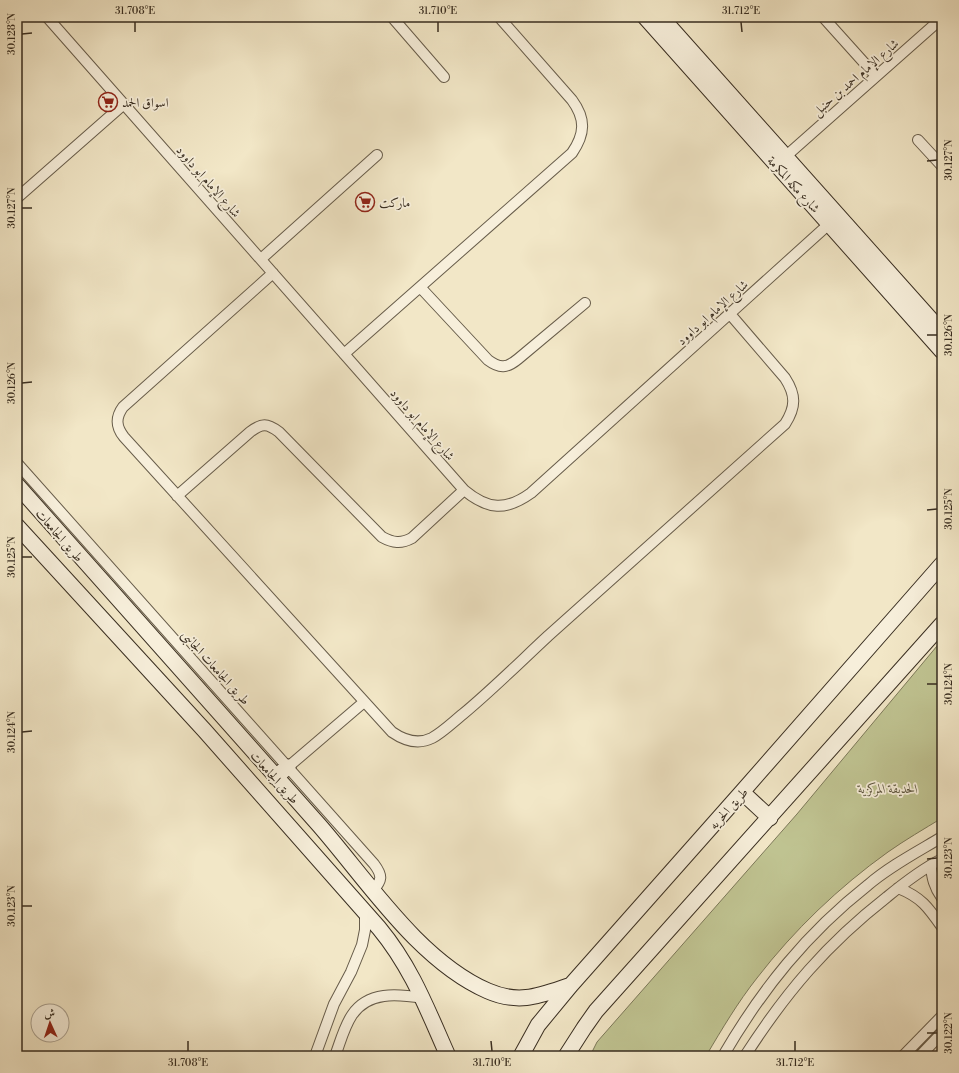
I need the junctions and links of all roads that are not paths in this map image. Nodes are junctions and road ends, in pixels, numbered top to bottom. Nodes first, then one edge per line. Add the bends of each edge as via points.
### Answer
1 (47, 17) edge
2 (392, 17) edge
3 (499, 17) edge
4 (645, 17) edge
5 (661, 17) edge
6 (823, 17) edge
7 (942, 18) edge
8 (703, 73) junction
9 (876, 76) junction
10 (444, 77) dead end
11 (124, 104) junction
12 (918, 140) dead end
13 (377, 154) dead end
14 (785, 157) junction
15 (942, 166) edge
16 (17, 198) edge
17 (829, 224) junction
18 (261, 259) junction
19 (273, 273) junction
20 (420, 287) junction
21 (584, 303) dead end
22 (730, 314) junction
23 (942, 332) edge
24 (942, 351) edge
25 (344, 354) junction
26 (17, 463) edge
27 (17, 485) edge
28 (464, 490) junction
29 (177, 496) junction
30 (17, 526) edge
31 (942, 564) edge
32 (942, 624) edge
33 (364, 702) junction
34 (288, 766) junction
35 (275, 777) junction
36 (742, 792) junction
37 (770, 818) junction
38 (942, 837) edge
39 (942, 859) edge
40 (931, 864) junction
41 (898, 888) junction
42 (372, 891) junction
43 (942, 898) edge
44 (361, 908) junction
45 (942, 926) edge
46 (571, 985) junction
47 (423, 998) junction
48 (942, 1016) edge
49 (942, 1033) edge
50 (315, 1056) edge
51 (334, 1056) edge
52 (448, 1056) edge
53 (521, 1056) edge
54 (566, 1056) edge
55 (723, 1056) edge
56 (745, 1056) edge
57 (903, 1056) edge
58 (920, 1056) edge

1 - 11 street, شارع الإمام ابو داوود
2 - 10 street
3 - 20 street via 579,109 582,132 579,144 572,153
4 - 8 main road, شارع مكه المكرمة
5 - 8 main road, شارع مكه المكرمة
6 - 9 street
7 - 9 street, شارع الإمام احمد بن حنبل
8 - 14 main road, شارع مكه المكرمة
8 - 17 main road, شارع مكه المكرمة
9 - 14 street, شارع الإمام احمد بن حنبل
11 - 16 street
11 - 18 street, شارع الإمام ابو داوود
12 - 15 street
13 - 18 street
14 - 23 main road, شارع مكه المكرمة
17 - 22 street, شارع الإمام ابو داوود
17 - 24 main road, شارع مكه المكرمة
18 - 19 street, شارع الإمام ابو داوود
19 - 25 street, شارع الإمام ابو داوود
19 - 29 street via 119,412 117,419 120,432
20 - 21 street via 488,360 502,366 514,362
20 - 25 street
22 - 28 street, شارع الإمام ابو داوود via 519,502 505,506 490,505 476,500
22 - 33 street via 790,386 793,406 785,424 474,705 441,731 422,741 401,739
25 - 28 street, شارع الإمام ابو داوود
26 - 34 street, طريق الجامعات الجانبى
27 - 35 main road, طريق الجامعات
28 - 29 street via 412,538 405,542 389,541 382,537 279,432 265,424 256,427
29 - 33 street
30 - 44 main road, طريق الجامعات via 205,731
31 - 36 main road, طريق الحريه
32 - 37 main road
33 - 34 street
34 - 35 main road
34 - 42 street, طريق الجامعات الجانبى via 378,869 381,878
35 - 42 main road, طريق الجامعات via 320,826
36 - 37 main road
36 - 46 main road, طريق الحريه
37 - 54 main road via 596,1011
38 - 55 street via 869,884 833,913 771,982
39 - 40 street
40 - 41 street
40 - 43 street via 932,879
41 - 45 street via 922,901
41 - 56 street via 852,926 804,974 771,1016
42 - 44 main road
42 - 46 main road, طريق الجامعات via 418,941 471,982 489,991 504,997 522,998 538,996
44 - 47 main road, طريق الجامعات via 393,946
44 - 50 street via 365,930 362,946 334,1004
46 - 53 main road, طريق الحريه via 538,1025
47 - 51 street via 381,995 370,999 352,1015
47 - 52 main road, طريق الجامعات
48 - 57 street
49 - 58 street

